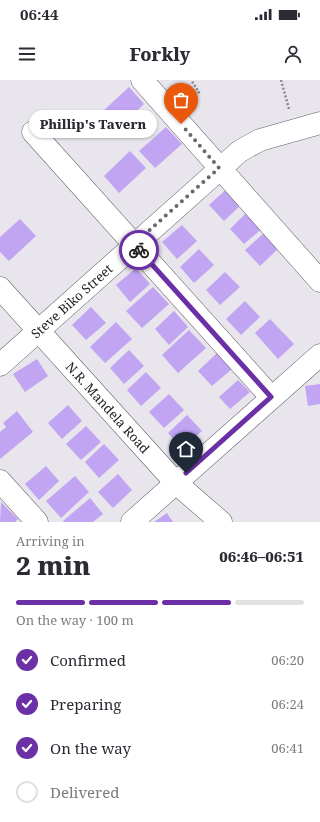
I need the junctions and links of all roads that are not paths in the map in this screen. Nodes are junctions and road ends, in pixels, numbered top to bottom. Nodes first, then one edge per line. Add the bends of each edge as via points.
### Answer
1 (142, 80) edge
2 (320, 123) edge
3 (33, 132) dead end
4 (219, 168) junction
5 (134, 244) junction
6 (320, 281) edge
7 (0, 288) edge
8 (38, 331) junction
9 (320, 355) edge
10 (0, 364) edge
11 (271, 397) junction
12 (0, 481) edge
13 (176, 483) junction
14 (37, 522) edge
15 (132, 522) edge
16 (221, 522) edge

1 - 4 street
2 - 4 street, Steve Biko Street via 251,144
3 - 5 street
4 - 5 street, Steve Biko Street
4 - 6 street
5 - 8 street, Steve Biko Street
5 - 11 street
7 - 8 street, N.R. Mandela Road
8 - 10 street, Steve Biko Street
8 - 13 street, N.R. Mandela Road
9 - 11 street
11 - 13 street
12 - 14 street
13 - 15 street
13 - 16 street, N.R. Mandela Road

